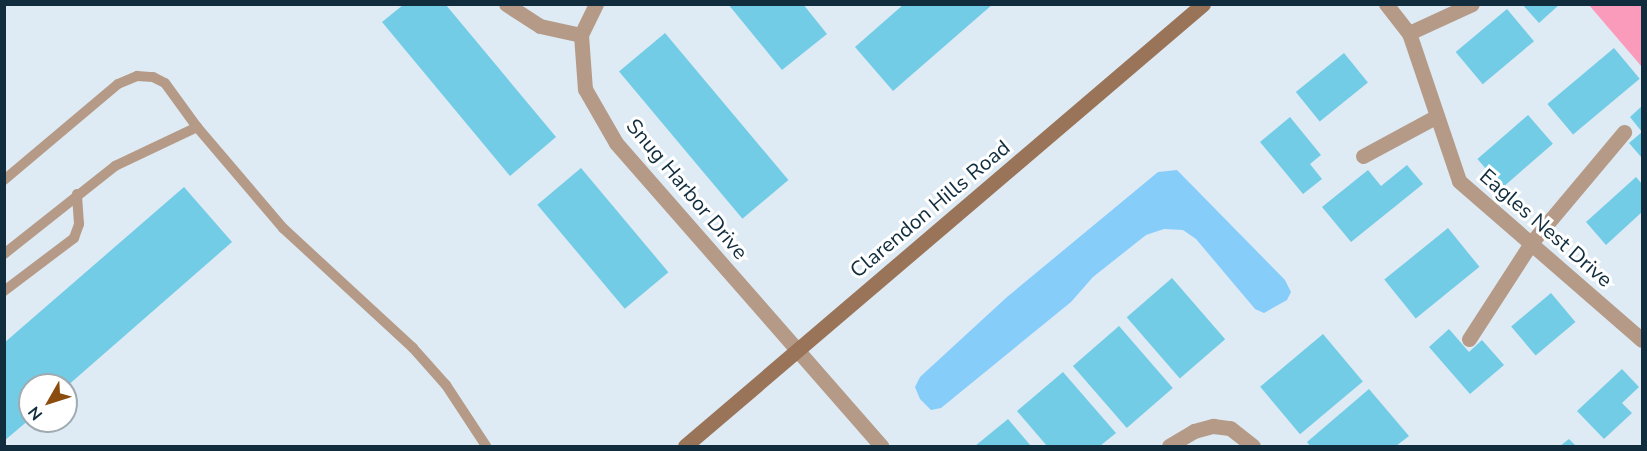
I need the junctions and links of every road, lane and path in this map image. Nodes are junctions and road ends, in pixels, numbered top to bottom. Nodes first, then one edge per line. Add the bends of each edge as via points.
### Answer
1 (506, 4) edge
2 (596, 4) edge
3 (1203, 4) edge
4 (1386, 4) edge
5 (1472, 4) edge
6 (1409, 33) junction
7 (582, 35) junction
8 (1437, 116) junction
9 (196, 127) junction
10 (1624, 132) dead end
11 (1363, 156) dead end
12 (4, 180) edge
13 (77, 194) junction
14 (1531, 243) junction
15 (4, 254) edge
16 (4, 291) edge
17 (1469, 339) dead end
18 (1642, 340) edge
19 (798, 350) junction
20 (486, 447) edge
21 (685, 447) edge
22 (881, 447) edge
23 (1169, 447) edge
24 (1253, 447) edge

1 - 7 street via 540,26
2 - 7 street, Snug Harbor Drive
3 - 19 street, Clarendon Hills Road
4 - 6 street, Eagles Nest Drive
5 - 6 street
6 - 8 street, Eagles Nest Drive
7 - 19 street, Snug Harbor Drive via 585,89 616,143
8 - 11 street
8 - 14 street, Eagles Nest Drive via 1458,181
9 - 12 lane via 165,83 137,76 111,89
9 - 13 lane via 115,166
9 - 20 lane via 310,256 412,348 447,386
10 - 14 street
13 - 15 lane
13 - 16 lane via 79,224 74,238
14 - 17 street
14 - 18 street, Eagles Nest Drive
19 - 21 street, Clarendon Hills Road
19 - 22 street, Snug Harbor Drive via 846,411
23 - 24 street via 1194,431 1213,426 1230,428

